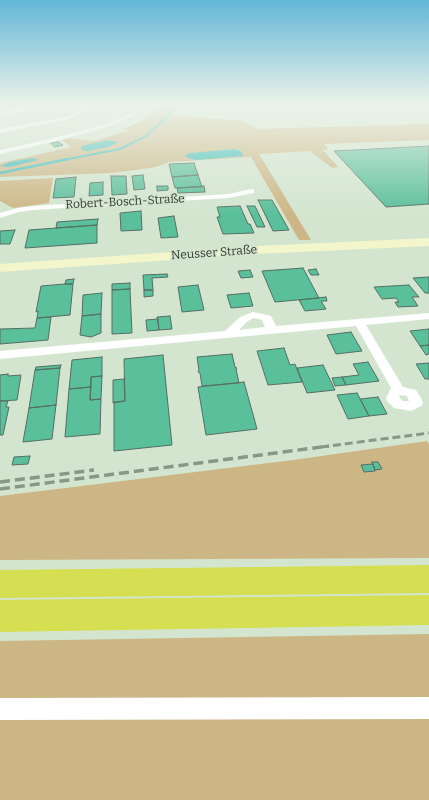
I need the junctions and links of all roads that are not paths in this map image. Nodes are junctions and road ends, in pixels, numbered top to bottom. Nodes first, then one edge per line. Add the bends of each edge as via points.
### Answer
1 (53, 140) edge
2 (0, 152) edge
3 (251, 191) dead end
4 (0, 216) edge
5 (429, 242) edge
6 (0, 268) edge
7 (429, 316) edge
8 (359, 322) junction
9 (272, 330) junction
10 (228, 334) junction
11 (0, 354) edge
12 (399, 391) dead end
13 (429, 579) edge
14 (0, 584) edge
15 (429, 610) edge
16 (0, 616) edge
17 (429, 708) edge
18 (0, 710) edge

1 - 2 street
3 - 4 street, Robert-Bosch-Straße via 228,196 33,208
5 - 6 main road, Neusser Straße via 257,250
7 - 8 street
8 - 9 street
8 - 12 street
9 - 10 street
9 - 10 street via 267,318 253,315 244,319
10 - 11 street
13 - 14 highway
15 - 16 highway
17 - 18 street

